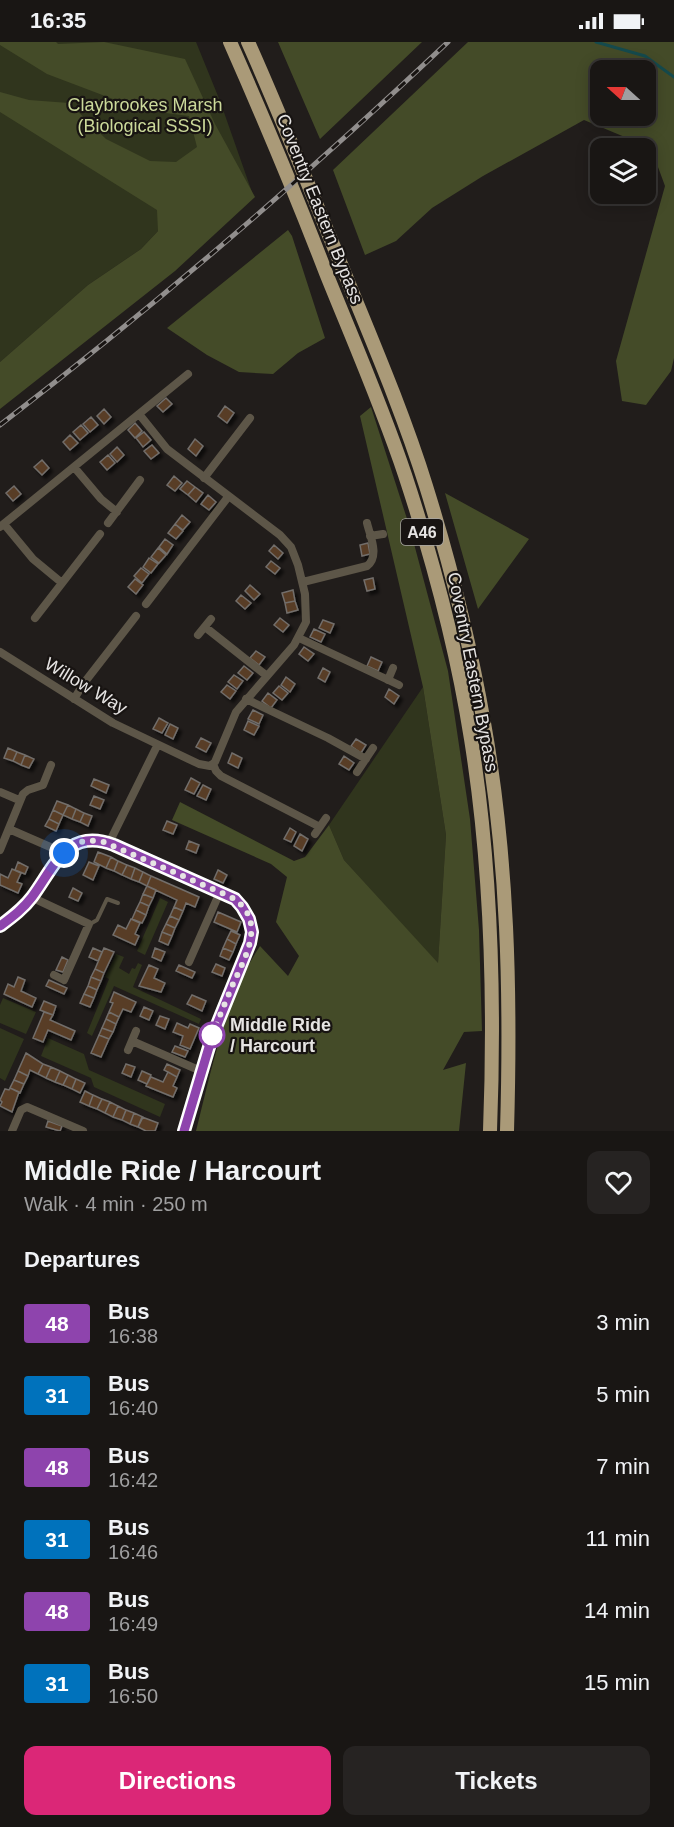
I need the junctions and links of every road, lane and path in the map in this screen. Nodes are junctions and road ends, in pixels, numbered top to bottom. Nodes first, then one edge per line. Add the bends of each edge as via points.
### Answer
1 (230, 42) edge
2 (248, 42) edge
3 (188, 374) dead end
4 (139, 414) junction
5 (250, 418) dead end
6 (74, 467) junction
7 (204, 478) junction
8 (140, 480) dead end
9 (228, 497) junction
10 (117, 512) junction
11 (108, 523) dead end
12 (367, 523) dead end
13 (2, 526) edge
14 (100, 534) dead end
15 (383, 534) dead end
16 (370, 536) junction
17 (303, 582) junction
18 (62, 583) junction
19 (146, 604) dead end
20 (136, 616) dead end
21 (35, 618) dead end
22 (211, 619) dead end
23 (205, 627) junction
24 (198, 635) dead end
25 (300, 638) junction
26 (0, 652) edge
27 (393, 668) dead end
28 (267, 676) junction
29 (388, 680) junction
30 (399, 685) dead end
31 (74, 699) junction
32 (246, 699) junction
33 (157, 746) junction
34 (373, 748) dead end
35 (366, 759) junction
36 (213, 764) junction
37 (51, 765) dead end
38 (357, 771) dead end
39 (0, 792) edge
40 (19, 800) junction
41 (326, 818) dead end
42 (9, 829) junction
43 (109, 843) junction
44 (0, 850) edge
45 (64, 853) junction
46 (220, 892) junction
47 (31, 897) junction
48 (118, 903) dead end
49 (89, 924) junction
50 (0, 926) edge
51 (189, 962) dead end
52 (54, 975) dead end
53 (136, 1031) dead end
54 (132, 1041) junction
55 (128, 1050) dead end
56 (201, 1071) junction
57 (12, 1131) edge
58 (83, 1131) edge
59 (184, 1131) edge
60 (490, 1131) edge
61 (507, 1131) edge

1 - 60 highway, Coventry Eastern Bypass / A46 via 306,217 405,474 431,560 460,681 484,838 491,924
2 - 61 highway, Coventry Eastern Bypass / A46 via 389,381 425,484 458,600 494,782 503,872 509,1003
3 - 4 street
4 - 6 street
4 - 7 street via 167,449
5 - 7 street
6 - 10 street
6 - 13 street
7 - 9 street
8 - 10 street
9 - 17 street via 286,541
9 - 19 street
10 - 11 street
12 - 16 street
13 - 18 street
14 - 18 street
15 - 16 street
16 - 17 street via 374,556 369,565
17 - 25 street via 307,616
18 - 21 street
20 - 31 street
22 - 23 street
23 - 24 street
23 - 28 street
25 - 28 street
25 - 29 street
26 - 31 street, Willow Way
27 - 29 street
28 - 32 street
29 - 30 street
31 - 33 street, Willow Way
32 - 35 street
32 - 36 street
33 - 36 street, Willow Way via 199,764
33 - 43 street
34 - 35 street
35 - 38 street
36 - 41 street via 221,776 318,831
37 - 40 street via 43,785 28,790
39 - 40 street
40 - 42 street
42 - 44 street
42 - 45 street
43 - 45 street via 82,841
43 - 46 street
45 - 47 street
46 - 51 street
46 - 56 street via 242,907 252,932
47 - 49 street
47 - 50 street
48 - 49 lane via 107,899 97,920
49 - 52 street via 64,980
53 - 54 street
54 - 55 street
54 - 56 street
56 - 59 street
57 - 58 street via 21,1110 27,1107

